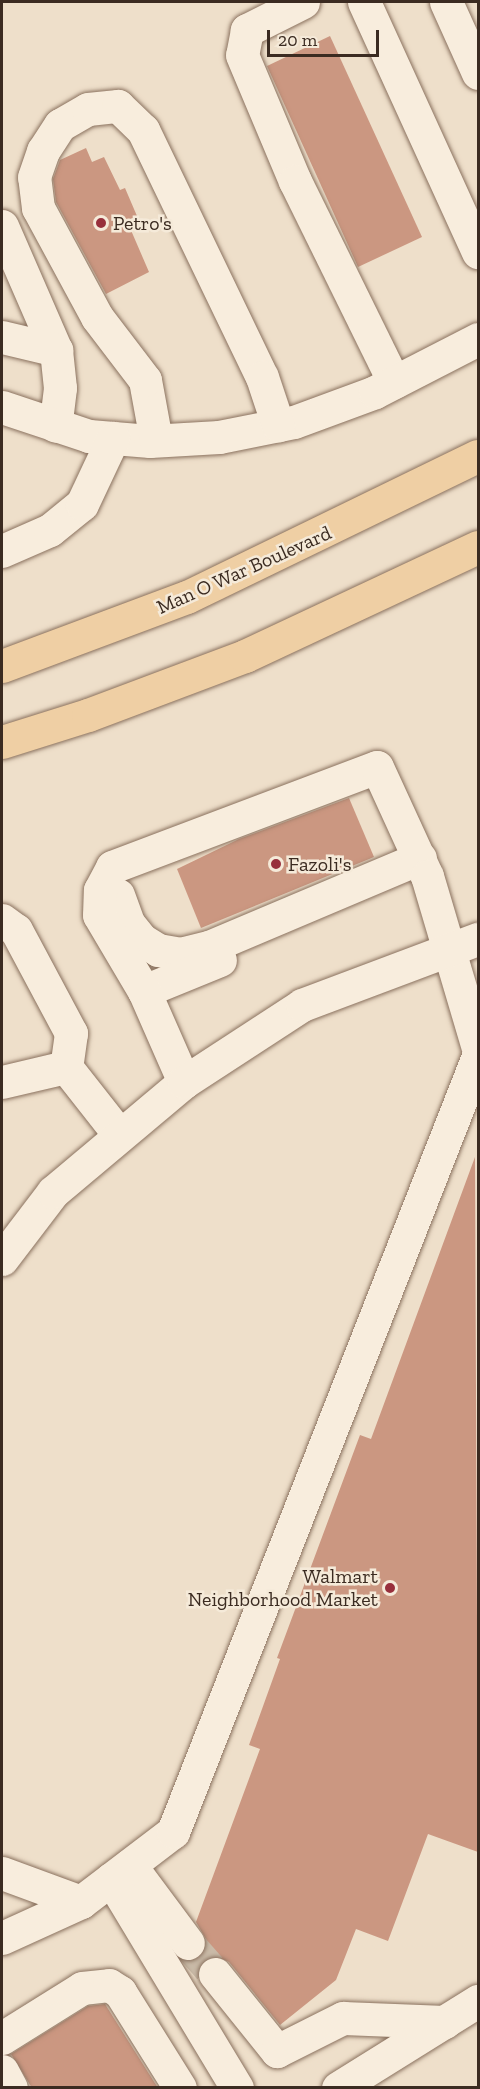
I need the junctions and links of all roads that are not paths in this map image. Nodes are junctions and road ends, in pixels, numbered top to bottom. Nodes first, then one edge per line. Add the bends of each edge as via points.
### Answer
1 (303, 2) edge
2 (364, 2) edge
3 (446, 2) edge
4 (478, 73) edge
5 (2, 226) edge
6 (478, 252) edge
7 (2, 337) edge
8 (478, 339) edge
9 (56, 350) junction
10 (394, 382) junction
11 (2, 407) edge
12 (278, 425) junction
13 (55, 426) junction
14 (113, 438) junction
15 (156, 440) junction
16 (478, 456) edge
17 (478, 547) edge
18 (2, 551) edge
19 (2, 666) edge
20 (2, 742) edge
21 (112, 867) junction
22 (424, 867) junction
23 (2, 920) edge
24 (464, 945) edge
25 (2, 950) edge
26 (144, 991) junction
27 (478, 1048) edge
28 (478, 1056) edge
29 (66, 1067) junction
30 (2, 1082) edge
31 (184, 1082) junction
32 (118, 1133) junction
33 (11, 1223) edge
34 (2, 1259) edge
35 (120, 1872) junction
36 (2, 1873) edge
37 (81, 1902) junction
38 (2, 1938) edge
39 (188, 1943) tunnel mouth
40 (215, 1974) tunnel mouth
41 (478, 2001) edge
42 (445, 2022) junction
43 (2, 2038) edge
44 (2, 2071) edge
45 (11, 2088) edge
46 (180, 2088) edge
47 (237, 2088) edge
48 (338, 2088) edge

1 - 10 lane via 247,30 242,55 295,181
2 - 6 lane
3 - 4 lane
5 - 9 lane
7 - 9 lane
8 - 10 lane
9 - 13 lane via 60,388
10 - 12 lane
11 - 13 lane
12 - 15 lane via 219,437
12 - 15 lane via 262,377 143,130 118,106 88,109 60,125 43,151 34,177 38,208 97,316 145,380
13 - 14 lane
14 - 15 lane
14 - 18 lane via 82,504 50,530
16 - 19 main road, Man O War Boulevard via 188,597
17 - 20 main road via 245,656 88,715
21 - 22 lane via 128,924 158,950 180,954 209,947
21 - 22 lane via 377,767
21 - 26 lane via 100,890 99,915
22 - 24 lane
22 - 26 lane
23 - 29 lane via 16,930 71,1033
24 - 27 lane
24 - 31 lane via 302,1005
25 - 29 lane via 23,978
26 - 31 lane
28 - 35 lane via 173,1832
29 - 30 lane
29 - 32 lane
31 - 32 lane
32 - 33 lane via 53,1192
33 - 34 lane
35 - 37 lane
35 - 39 lane
35 - 47 lane
36 - 37 lane
37 - 38 lane
40 - 42 lane via 277,2051 343,2018
41 - 42 lane
42 - 48 lane
43 - 46 lane via 82,1988 109,1986 120,1992
44 - 45 lane

